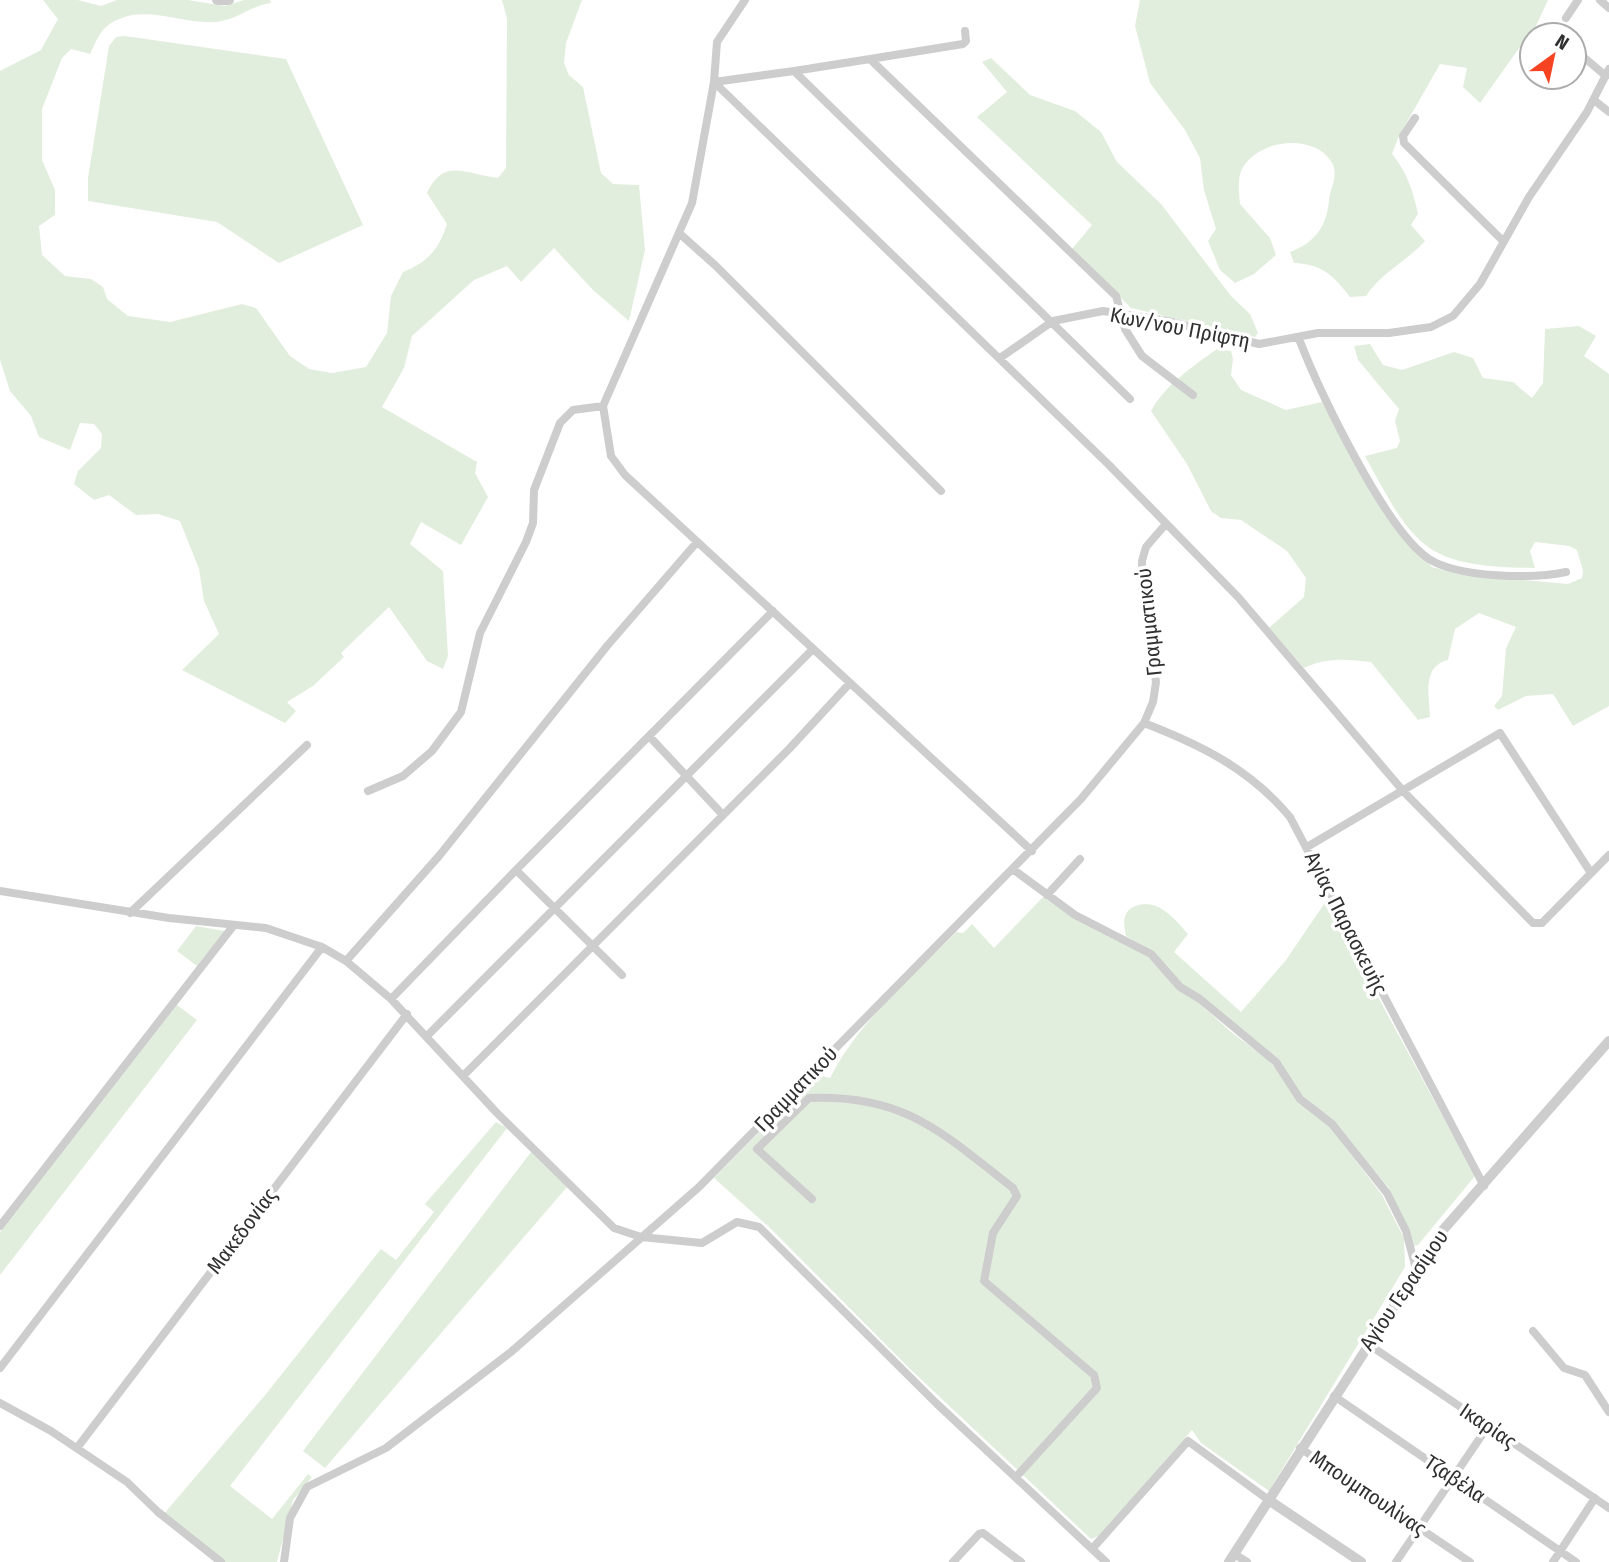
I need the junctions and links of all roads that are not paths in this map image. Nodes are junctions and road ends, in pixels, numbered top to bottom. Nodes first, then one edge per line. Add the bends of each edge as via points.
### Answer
1 (217, 0) edge
2 (229, 0) edge
3 (745, 0) edge
4 (1578, 0) edge
5 (1600, 0) edge
6 (1609, 8) edge
7 (1566, 18) dead end
8 (965, 31) dead end
9 (870, 59) junction
10 (1588, 59) edge
11 (794, 71) junction
12 (1607, 73) edge
13 (714, 82) junction
14 (1594, 100) junction
15 (1609, 112) edge
16 (1415, 118) dead end
17 (678, 233) junction
18 (1503, 241) junction
19 (1124, 314) junction
20 (1053, 321) junction
21 (1299, 339) junction
22 (1000, 358) junction
23 (1193, 395) dead end
24 (1130, 399) dead end
25 (603, 406) junction
26 (941, 491) dead end
27 (1165, 525) junction
28 (697, 542) junction
29 (1566, 572) dead end
30 (773, 611) junction
31 (813, 649) junction
32 (849, 683) junction
33 (1144, 723) junction
34 (649, 736) junction
35 (307, 745) dead end
36 (686, 776) junction
37 (368, 791) dead end
38 (1404, 792) junction
39 (722, 814) junction
40 (1307, 847) junction
41 (1032, 851) junction
42 (1609, 855) edge
43 (1080, 859) dead end
44 (516, 870) junction
45 (1014, 870) junction
46 (1591, 873) junction
47 (0, 891) edge
48 (1047, 895) junction
49 (557, 909) junction
50 (130, 913) junction
51 (234, 926) junction
52 (322, 947) junction
53 (593, 947) junction
54 (346, 961) junction
55 (622, 975) dead end
56 (391, 999) junction
57 (407, 1014) junction
58 (427, 1036) junction
59 (1609, 1041) edge
60 (463, 1076) junction
61 (1484, 1186) junction
62 (813, 1199) dead end
63 (0, 1226) edge
64 (641, 1237) junction
65 (1416, 1269) junction
66 (1533, 1331) dead end
67 (1368, 1344) junction
68 (0, 1368) edge
69 (1334, 1396) junction
70 (0, 1403) edge
71 (1609, 1412) edge
72 (1488, 1426) junction
73 (77, 1448) junction
74 (1300, 1448) junction
75 (1016, 1477) junction
76 (1452, 1478) junction
77 (1595, 1498) junction
78 (1270, 1501) junction
79 (1609, 1508) edge
80 (1419, 1528) junction
81 (1092, 1549) junction
82 (1561, 1552) junction
83 (1231, 1558) edge
84 (221, 1562) edge
85 (284, 1562) edge
86 (953, 1562) edge
87 (1021, 1562) edge
88 (1106, 1562) edge
89 (1247, 1562) edge
90 (1361, 1562) edge
91 (1395, 1562) edge
92 (1470, 1562) edge
93 (1553, 1562) edge
94 (1576, 1562) edge

1 - 2 street
3 - 13 street via 718,42
4 - 7 street
5 - 6 street
8 - 9 street via 963,44
9 - 11 street
9 - 19 street via 1116,296
10 - 12 street
11 - 13 street
11 - 20 street
12 - 14 street, Κων/νου Πρίφτη
13 - 17 street via 692,203
13 - 22 street
14 - 15 street
14 - 18 street, Κων/νου Πρίφτη
16 - 18 street via 1403,135 1404,143
17 - 25 street
17 - 26 street
18 - 21 street, Κων/νου Πρίφτη via 1467,303 1431,327 1389,333 1318,333
19 - 20 street, Κων/νου Πρίφτη via 1103,311
19 - 21 street, Κων/νου Πρίφτη via 1259,344
19 - 23 street via 1125,329 1142,356
20 - 22 street, Κων/νου Πρίφτη
20 - 24 street
21 - 29 street via 1318,388 1383,503 1426,557 1453,568 1482,572 1542,577
22 - 27 street
25 - 28 street via 611,456 625,475
25 - 37 street via 573,410 560,423 534,490 533,523 526,542 480,634 461,712 432,751 403,776
27 - 33 street, Γραμματικού via 1146,547 1142,561 1156,682
27 - 38 street via 1238,597
28 - 30 street
28 - 54 street via 607,646 439,856
30 - 31 street
30 - 34 street
31 - 32 street
31 - 36 street
32 - 39 street
32 - 41 street
33 - 40 street, Αγίας Παρασκευής via 1206,748 1241,770 1274,797
33 - 41 street, Γραμματικού
34 - 36 street
34 - 44 street
35 - 50 street
36 - 39 street
36 - 49 street
38 - 40 street
38 - 46 street via 1535,925
38 - 46 street via 1495,734 1502,734
39 - 53 street
40 - 61 street, Αγίας Παρασκευής
41 - 45 street, Γραμματικού
42 - 46 street
43 - 48 street
44 - 49 street
44 - 56 street
45 - 48 street
45 - 64 street, Γραμματικού via 731,1156
47 - 50 street
48 - 65 street via 1075,915 1151,954 1180,987 1276,1062 1300,1100 1332,1124 1387,1193 1406,1231
49 - 53 street
49 - 58 street
50 - 51 street
51 - 52 street via 266,928
51 - 63 street
52 - 54 street
52 - 68 street
53 - 55 street
53 - 60 street
54 - 56 street
56 - 57 street
57 - 58 street
57 - 73 street, Μακεδονίας
58 - 60 street
59 - 61 street, Αγίου Γερασίμου
60 - 64 street via 606,1223
61 - 65 street, Αγίου Γερασίμου via 1443,1230
62 - 75 street via 757,1149 809,1098 841,1097 909,1113 932,1125 1013,1188 1017,1196 993,1233 984,1281 1094,1375 1097,1388
64 - 75 street via 702,1243 733,1223 759,1227
64 - 85 street, Γραμματικού via 511,1352 386,1448 307,1487 290,1518
65 - 67 street, Αγίου Γερασίμου
66 - 71 street via 1564,1368 1585,1374
67 - 69 street, Αγίου Γερασίμου
67 - 72 street, Ικαρίας
69 - 74 street, Αγίου Γερασίμου
69 - 76 street, Τζαβέλα
70 - 73 street
72 - 76 street
72 - 77 street, Ικαρίας
73 - 84 street via 142,1493 158,1512
74 - 78 street, Αγίου Γερασίμου
74 - 80 street, Μπουμπουλίνας
75 - 81 street
76 - 80 street
76 - 82 street, Τζαβέλα
77 - 79 street, Ικαρίας
77 - 82 street
78 - 81 street via 1188,1441
78 - 83 street, Αγίου Γερασίμου
78 - 90 street
80 - 91 street
80 - 92 street, Μπουμπουλίνας
81 - 88 street
82 - 93 street
82 - 94 street, Τζαβέλα
83 - 89 street
86 - 87 street via 979,1534

